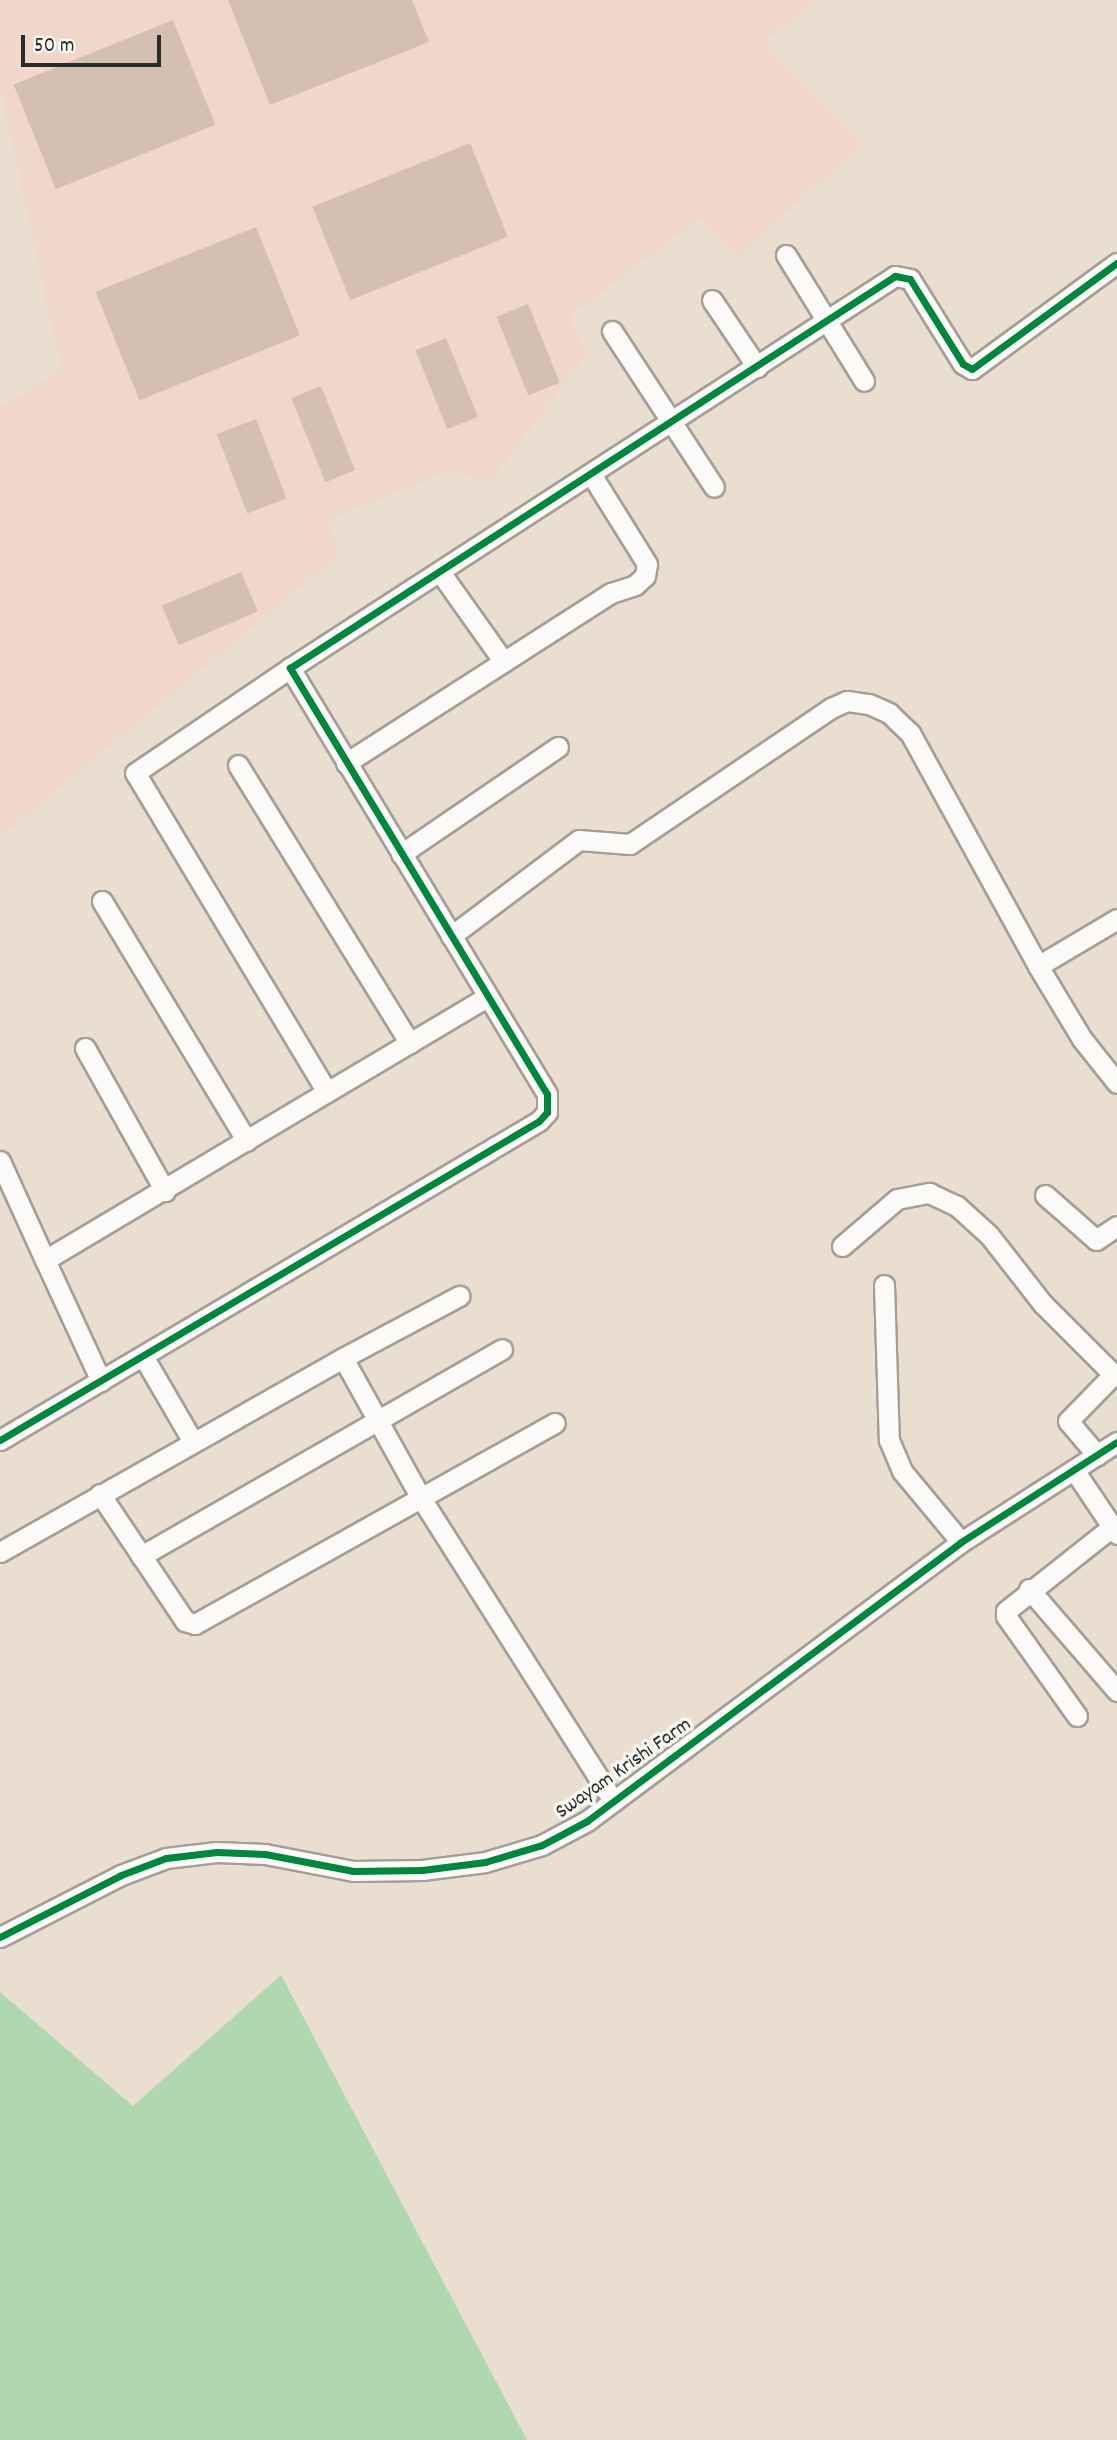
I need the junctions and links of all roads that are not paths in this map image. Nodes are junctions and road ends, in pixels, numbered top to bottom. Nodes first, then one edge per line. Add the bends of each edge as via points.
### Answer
1 (786, 255) dead end
2 (1117, 263) edge
3 (712, 300) dead end
4 (825, 322) junction
5 (612, 331) dead end
6 (757, 367) junction
7 (864, 381) dead end
8 (673, 422) junction
9 (592, 474) junction
10 (714, 487) dead end
11 (440, 572) junction
12 (504, 662) junction
13 (290, 668) junction
14 (558, 747) dead end
15 (346, 763) junction
16 (238, 765) dead end
17 (401, 854) junction
18 (102, 901) dead end
19 (1117, 919) edge
20 (451, 936) junction
21 (1038, 966) junction
22 (487, 997) junction
23 (411, 1042) junction
24 (85, 1048) dead end
25 (1117, 1083) edge
26 (327, 1092) junction
27 (247, 1141) junction
28 (0, 1161) edge
29 (165, 1191) junction
30 (1045, 1195) dead end
31 (1117, 1226) edge
32 (842, 1246) dead end
33 (44, 1259) junction
34 (884, 1285) dead end
35 (459, 1296) dead end
36 (502, 1349) dead end
37 (143, 1356) junction
38 (343, 1358) junction
39 (1113, 1367) edge
40 (101, 1381) junction
41 (377, 1422) junction
42 (555, 1423) dead end
43 (0, 1440) edge
44 (193, 1442) junction
45 (1117, 1442) edge
46 (1097, 1455) junction
47 (1074, 1470) junction
48 (100, 1494) junction
49 (421, 1498) junction
50 (1115, 1530) edge
51 (961, 1542) junction
52 (0, 1552) edge
53 (141, 1556) junction
54 (1030, 1589) junction
55 (1117, 1690) edge
56 (1077, 1716) dead end
57 (613, 1801) junction
58 (0, 1936) edge

1 - 4 street
2 - 4 street via 972,369 963,364 910,279 902,275
3 - 6 street
4 - 6 street
4 - 7 street
5 - 8 street
6 - 8 street
8 - 9 street
8 - 10 street
9 - 11 street
9 - 12 street via 647,564 645,576
11 - 12 street
11 - 13 street
12 - 15 street
13 - 15 street
13 - 26 street via 135,773
14 - 17 street
15 - 17 street
16 - 23 street
17 - 20 street
18 - 27 street
19 - 21 street
20 - 21 street via 579,840 630,844 847,701 889,713 910,733
20 - 22 street
21 - 25 street via 1082,1039
22 - 23 street
22 - 37 street via 547,1094 547,1112 539,1121
23 - 26 street
24 - 29 street
26 - 27 street
27 - 29 street
28 - 33 street
29 - 33 street
30 - 31 street via 1096,1240
32 - 39 street via 897,1199 929,1194 957,1206 989,1235 1043,1304
33 - 40 street
34 - 51 street via 890,1440 902,1471
35 - 38 street
36 - 41 street
37 - 40 street
37 - 44 street
38 - 41 street
38 - 44 street
39 - 46 street via 1110,1378 1068,1421
40 - 43 street
41 - 49 street
41 - 53 street
42 - 49 street
44 - 48 street
45 - 46 street, Swayam Krishi Farm
46 - 47 street, Swayam Krishi Farm
47 - 50 street
47 - 51 street, Swayam Krishi Farm
48 - 52 street
48 - 53 street
49 - 53 street via 195,1623 185,1620
49 - 57 street
50 - 54 street
51 - 57 street, Swayam Krishi Farm
54 - 55 street
54 - 56 street via 1011,1603 1006,1616
57 - 58 street, Swayam Krishi Farm via 542,1845 485,1862 422,1870 353,1871 265,1854 217,1852 166,1858 121,1875

